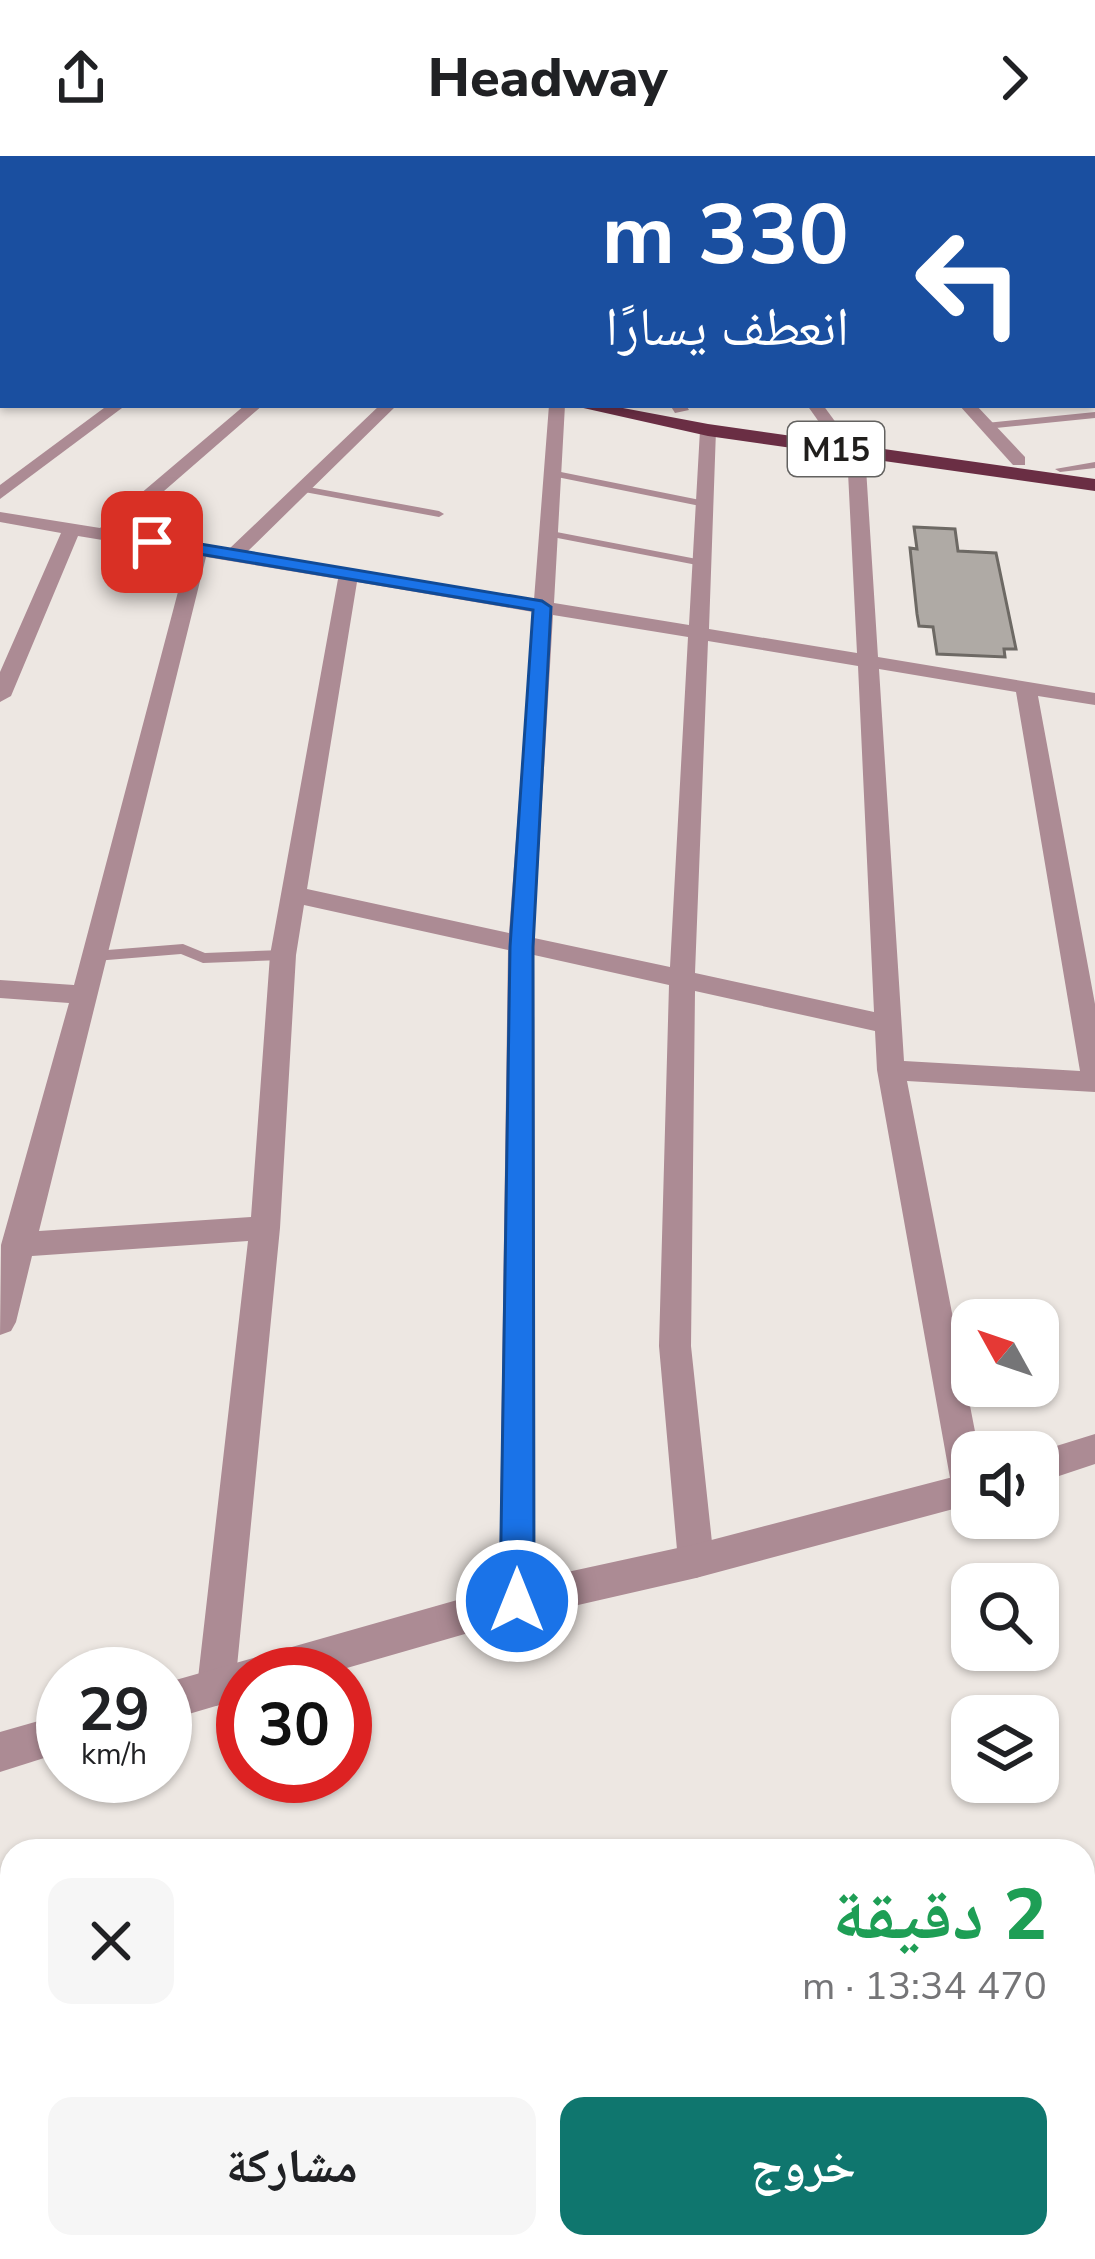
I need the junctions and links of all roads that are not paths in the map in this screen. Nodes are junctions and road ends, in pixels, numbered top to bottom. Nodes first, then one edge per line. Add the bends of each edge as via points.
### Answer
1 (114, 408) edge
2 (251, 408) edge
3 (386, 408) edge
4 (556, 408) edge
5 (594, 408) edge
6 (680, 408) edge
7 (817, 408) edge
8 (971, 408) edge
9 (1095, 415) edge
10 (986, 426) junction
11 (708, 430) junction
12 (846, 443) junction
13 (1019, 461) junction
14 (1095, 469) edge
15 (551, 473) junction
16 (1095, 485) edge
17 (303, 489) junction
18 (0, 494) edge
19 (705, 504) junction
20 (439, 514) dead end
21 (0, 517) edge
22 (72, 528) junction
23 (105, 533) junction
24 (546, 533) junction
25 (199, 549) junction
26 (234, 555) junction
27 (702, 562) junction
28 (349, 574) junction
29 (542, 607) junction
30 (700, 633) junction
31 (871, 660) junction
32 (1026, 687) junction
33 (0, 696) edge
34 (1095, 699) edge
35 (296, 895) junction
36 (521, 947) junction
37 (284, 955) junction
38 (95, 956) junction
39 (682, 981) junction
40 (0, 989) edge
41 (81, 995) junction
42 (1087, 998) edge
43 (888, 1024) junction
44 (891, 1070) junction
45 (1095, 1080) edge
46 (265, 1228) junction
47 (16, 1245) junction
48 (0, 1322) edge
49 (959, 1431) edge
50 (1095, 1449) edge
51 (1059, 1460) edge
52 (951, 1494) edge
53 (696, 1561) junction
54 (517, 1601) junction
55 (233, 1647) edge
56 (356, 1647) edge
57 (36, 1741) edge
58 (0, 1752) edge

1 - 18 street
2 - 23 street
3 - 17 street
4 - 15 street
5 - 11 highway, M15
6 - 12 highway, M15
7 - 12 street
8 - 10 street
9 - 10 lane
10 - 13 street
11 - 12 highway, M15
11 - 19 street
12 - 13 highway, M15
12 - 16 highway, M15
12 - 31 street
13 - 14 highway, M15
15 - 19 lane
15 - 24 street
17 - 20 lane
17 - 26 street
19 - 27 street
21 - 22 street
22 - 23 street
22 - 33 street
23 - 25 street
24 - 27 lane
24 - 29 street
25 - 26 street
25 - 38 street
26 - 28 street
27 - 30 street
28 - 29 street
28 - 35 street
29 - 30 street
29 - 36 street
30 - 31 street
30 - 39 street
31 - 32 street
31 - 43 street
32 - 34 street
32 - 42 street
35 - 36 street
35 - 37 street
36 - 39 street
36 - 54 street
37 - 38 lane via 203,958 183,949
37 - 46 street
38 - 41 street
39 - 43 street
39 - 53 street via 675,1346
40 - 41 street
41 - 47 street
42 - 45 street
43 - 44 street
44 - 45 street
44 - 49 street
46 - 47 street
46 - 55 street
47 - 48 street
50 - 51 street
52 - 53 street
53 - 54 street
54 - 56 street
57 - 58 street

